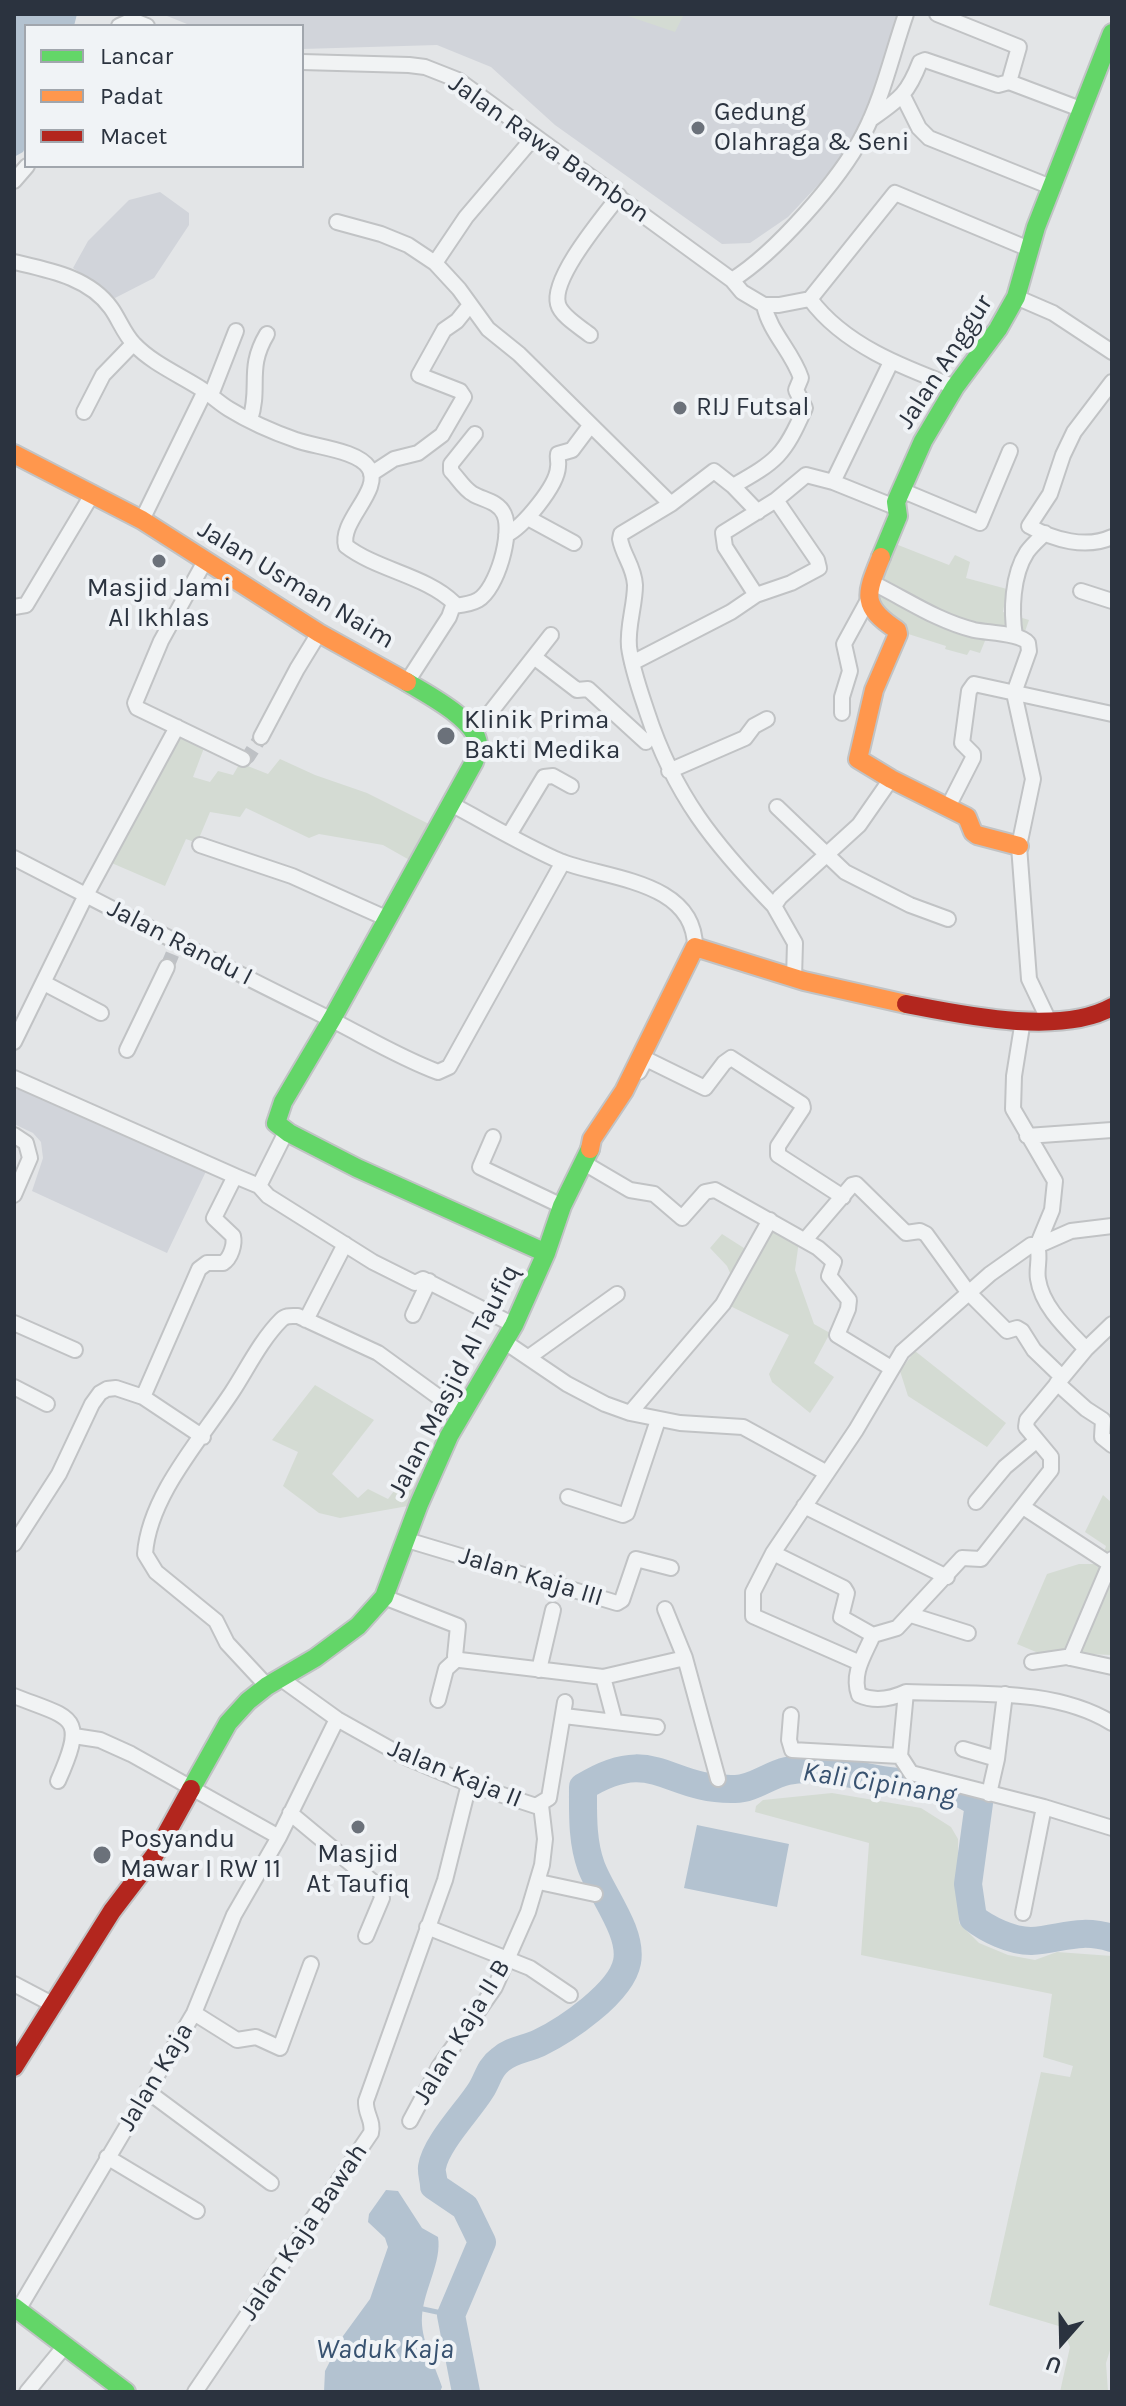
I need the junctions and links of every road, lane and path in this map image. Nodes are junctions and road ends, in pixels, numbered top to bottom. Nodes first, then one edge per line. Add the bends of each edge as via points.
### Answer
1 (906, 14) edge
2 (937, 14) edge
3 (123, 24) edge
4 (142, 24) edge
5 (1112, 33) edge
6 (304, 62) edge
7 (1009, 82) junction
8 (903, 96) junction
9 (1083, 110) junction
10 (870, 121) junction
11 (534, 137) junction
12 (1051, 187) junction
13 (619, 196) junction
14 (337, 222) dead end
15 (1029, 249) junction
16 (14, 262) edge
17 (435, 263) junction
18 (732, 280) junction
19 (1016, 297) junction
20 (810, 299) junction
21 (764, 305) junction
22 (469, 306) junction
23 (236, 331) dead end
24 (267, 334) dead end
25 (590, 335) dead end
26 (133, 344) junction
27 (1112, 352) edge
28 (891, 362) junction
29 (1112, 382) edge
30 (955, 387) junction
31 (208, 393) junction
32 (84, 412) dead end
33 (250, 420) junction
34 (590, 426) junction
35 (475, 434) dead end
36 (1010, 451) dead end
37 (14, 454) edge
38 (371, 474) junction
39 (833, 482) junction
40 (733, 486) junction
41 (93, 493) junction
42 (898, 498) junction
43 (776, 500) junction
44 (671, 504) junction
45 (758, 512) junction
46 (528, 518) junction
47 (142, 520) junction
48 (1045, 533) junction
49 (506, 535) junction
50 (1112, 537) edge
51 (574, 543) dead end
52 (205, 561) junction
53 (870, 591) junction
54 (1081, 591) dead end
55 (756, 595) junction
56 (1112, 601) edge
57 (454, 606) junction
58 (14, 607) edge
59 (319, 633) junction
60 (551, 635) dead end
61 (1015, 636) junction
62 (534, 657) junction
63 (632, 663) junction
64 (407, 682) junction
65 (1014, 693) junction
66 (842, 713) dead end
67 (1112, 714) edge
68 (767, 719) dead end
69 (177, 727) junction
70 (475, 732) junction
71 (261, 737) tunnel mouth
72 (646, 742) dead end
73 (243, 759) dead end
74 (669, 771) junction
75 (891, 779) junction
76 (571, 786) dead end
77 (451, 804) junction
78 (777, 807) dead end
79 (948, 807) junction
80 (509, 835) junction
81 (200, 845) dead end
82 (1019, 846) junction
83 (827, 856) junction
84 (14, 858) edge
85 (563, 862) junction
86 (86, 895) junction
87 (774, 906) junction
88 (388, 919) junction
89 (948, 919) dead end
90 (695, 947) junction
91 (167, 967) tunnel mouth
92 (794, 978) junction
93 (44, 983) junction
94 (1112, 1007) edge
95 (101, 1013) dead end
96 (332, 1019) junction
97 (1023, 1020) junction
98 (1049, 1021) junction
99 (14, 1042) edge
100 (127, 1050) dead end
101 (14, 1078) edge
102 (1112, 1130) edge
103 (286, 1132) junction
104 (14, 1135) edge
105 (1027, 1136) junction
106 (493, 1137) dead end
107 (587, 1157) junction
108 (235, 1176) junction
109 (259, 1186) junction
110 (14, 1195) edge
111 (843, 1197) junction
112 (562, 1206) junction
113 (770, 1220) junction
114 (1112, 1226) edge
115 (805, 1240) junction
116 (345, 1244) junction
117 (1037, 1246) junction
118 (546, 1253) junction
119 (429, 1281) junction
120 (968, 1292) junction
121 (617, 1294) dead end
122 (413, 1315) dead end
123 (306, 1320) junction
124 (14, 1323) edge
125 (1112, 1324) edge
126 (514, 1325) junction
127 (505, 1342) junction
128 (1086, 1349) junction
129 (75, 1350) dead end
130 (529, 1357) junction
131 (891, 1368) junction
132 (1060, 1380) junction
133 (14, 1387) edge
134 (143, 1397) junction
135 (47, 1404) dead end
136 (630, 1413) junction
137 (462, 1414) junction
138 (1108, 1416) edge
139 (658, 1420) junction
140 (203, 1437) junction
141 (1036, 1441) junction
142 (1112, 1445) edge
143 (827, 1473) junction
144 (568, 1497) dead end
145 (976, 1502) dead end
146 (804, 1506) junction
147 (1023, 1507) junction
148 (407, 1540) junction
149 (14, 1544) edge
150 (773, 1553) junction
151 (1111, 1562) edge
152 (671, 1568) dead end
153 (947, 1577) junction
154 (384, 1597) junction
155 (665, 1609) dead end
156 (553, 1610) dead end
157 (911, 1615) junction
158 (968, 1633) dead end
159 (873, 1635) junction
160 (685, 1658) junction
161 (1070, 1658) junction
162 (457, 1659) junction
163 (1032, 1662) dead end
164 (860, 1663) junction
165 (1112, 1667) edge
166 (539, 1670) junction
167 (603, 1677) junction
168 (274, 1682) junction
169 (906, 1692) junction
170 (1005, 1694) junction
171 (14, 1696) edge
172 (438, 1700) dead end
173 (791, 1715) dead end
174 (337, 1719) junction
175 (615, 1722) junction
176 (1112, 1723) edge
177 (657, 1727) dead end
178 (74, 1736) junction
179 (963, 1749) dead end
180 (900, 1756) junction
181 (997, 1759) junction
182 (718, 1779) dead end
183 (58, 1781) dead end
184 (469, 1784) junction
185 (191, 1788) junction
186 (989, 1794) junction
187 (541, 1805) junction
188 (1044, 1807) junction
189 (290, 1813) junction
190 (1112, 1828) edge
191 (279, 1837) junction
192 (539, 1882) junction
193 (595, 1894) dead end
194 (1023, 1913) dead end
195 (427, 1927) junction
196 (366, 1936) dead end
197 (508, 1957) junction
198 (311, 1964) dead end
199 (14, 1984) edge
200 (570, 1995) dead end
201 (52, 2004) junction
202 (194, 2013) junction
203 (14, 2067) edge
204 (147, 2091) junction
205 (410, 2121) dead end
206 (107, 2157) junction
207 (271, 2183) dead end
208 (197, 2211) dead end
209 (16, 2308) edge
210 (64, 2347) junction
211 (122, 2391) edge
212 (27, 2392) edge
213 (195, 2392) edge

1 - 10 street
2 - 7 street via 1019,47
3 - 4 street
5 - 9 street, Jalan Anggur
6 - 11 street, Jalan Rawa Bambon via 425,67 458,80
7 - 8 street via 998,85 922,60
7 - 9 street
8 - 10 street
8 - 12 street via 929,138
9 - 12 street, Jalan Anggur
10 - 18 street via 852,153 782,239
11 - 13 street, Jalan Rawa Bambon
11 - 17 street via 466,217
12 - 15 street, Jalan Anggur
13 - 18 street, Jalan Rawa Bambon
13 - 25 street via 576,254 558,291 562,312
14 - 17 street via 408,245
15 - 19 street, Jalan Anggur
15 - 20 street via 895,193
16 - 26 street via 55,272 98,293
17 - 22 street
18 - 21 street, Jalan Rawa Bambon
19 - 27 street via 1053,313
19 - 30 street, Jalan Anggur
20 - 21 street
20 - 28 street via 831,323
21 - 40 street via 800,375 796,390 805,408 779,457
22 - 34 street
22 - 38 street via 444,330 419,375 464,397 442,435 418,453 394,459
23 - 31 street
24 - 33 street via 255,364
26 - 31 street
26 - 32 street via 103,375
28 - 30 street
28 - 39 street
29 - 48 street via 1074,432 1050,494 1030,523
30 - 42 street, Jalan Anggur
31 - 33 street
31 - 47 street
33 - 38 street via 356,458
34 - 44 street
34 - 46 street via 572,450 558,454 558,470
35 - 49 street via 451,471 471,493 500,508
36 - 42 street via 980,523
37 - 41 street, Jalan Usman Naim
38 - 57 street via 369,489 345,532 346,546 442,593
39 - 42 street
39 - 43 street via 806,475
40 - 44 street via 714,471
40 - 45 street
41 - 47 street, Jalan Usman Naim
41 - 58 street via 26,605
42 - 53 street, Jalan Anggur via 898,516
43 - 45 street
43 - 55 street via 820,567
44 - 63 street via 621,534 635,588
45 - 55 street via 723,533 725,547
46 - 49 street
46 - 51 street
47 - 52 street, Jalan Usman Naim
48 - 50 street via 1091,544
48 - 61 street via 1021,564 1013,611
49 - 57 street via 488,590 475,602
52 - 59 street, Jalan Usman Naim
52 - 69 street via 135,700 137,708
53 - 61 street via 972,630
53 - 66 street via 844,644 850,671
53 - 75 street via 873,613 898,634 874,690 858,759
54 - 56 street
55 - 63 street
57 - 64 street
59 - 64 street, Jalan Usman Naim
59 - 71 street
60 - 62 street
61 - 65 street via 1029,647
62 - 70 street
62 - 72 street via 577,690 588,689
63 - 74 street
64 - 70 street, Jalan Usman Naim
65 - 67 street
65 - 79 street via 980,683 971,686 962,743 973,758
65 - 82 street via 1033,779
68 - 74 street via 745,738
69 - 73 street
69 - 86 street, Jalan Randu I
70 - 77 street via 478,753
74 - 87 street via 700,822
75 - 79 street
75 - 83 street via 865,819
76 - 80 street via 544,777
77 - 80 street
77 - 88 street
78 - 83 street
79 - 82 street via 967,817 977,835
80 - 85 street
81 - 88 street via 292,876
82 - 98 street via 1029,979
83 - 87 street
83 - 89 street via 851,875
84 - 86 street
85 - 90 street via 658,892 691,922
85 - 96 street, Jalan Randu I via 444,1071 396,1055
86 - 93 street
86 - 96 street, Jalan Randu I via 176,946
87 - 92 street via 795,943
88 - 96 street
90 - 92 street
90 - 107 street, Jalan Masjid Al Taufiq
91 - 100 street
92 - 97 street via 928,1008
93 - 95 street
93 - 99 street
94 - 98 street via 1080,1020
96 - 103 street via 277,1116 278,1127
97 - 98 street
97 - 105 street via 1012,1098
101 - 108 street
102 - 105 street
103 - 109 street
103 - 118 street
104 - 110 street via 30,1152
105 - 117 street via 1055,1181 1054,1201
106 - 112 street via 480,1167
107 - 111 street via 646,1059 705,1088 731,1058 802,1104 777,1152
107 - 112 street, Jalan Masjid Al Taufiq
107 - 113 street via 630,1190 654,1194 682,1218 711,1189
108 - 109 street
108 - 134 street via 214,1218 233,1236 229,1257 199,1269
109 - 116 street
111 - 115 street
111 - 120 street via 856,1184 906,1233 926,1234
112 - 118 street, Jalan Masjid Al Taufiq
113 - 115 street
113 - 136 street via 723,1304
114 - 117 street via 1071,1231
115 - 131 street via 834,1262 829,1276 849,1300 837,1335
116 - 119 street via 415,1283
116 - 123 street
117 - 120 street via 1031,1245
117 - 128 street via 1044,1296
118 - 126 street, Jalan Masjid Al Taufiq
119 - 122 street
119 - 126 street
120 - 131 street via 909,1343
120 - 132 street via 1007,1331 1021,1330
121 - 130 street
123 - 137 street via 378,1353
123 - 140 street via 288,1315 282,1319
124 - 129 street
125 - 128 street
126 - 127 street, Jalan Masjid Al Taufiq
127 - 130 street
127 - 137 street, Jalan Masjid Al Taufiq
128 - 132 street
130 - 136 street via 567,1384
131 - 143 street
132 - 138 street via 1086,1409
132 - 141 street via 1025,1424
133 - 135 street
134 - 140 street
134 - 149 street via 116,1388 100,1393 59,1474
136 - 139 street
137 - 148 street, Jalan Masjid Al Taufiq
138 - 142 street via 1103,1440
139 - 143 street via 750,1429
139 - 144 street via 627,1513
140 - 168 street, Jalan Kaja II via 159,1504 145,1554 156,1572 216,1621 227,1643
141 - 145 street
141 - 147 street via 1053,1464
143 - 146 street
146 - 150 street
146 - 153 street
147 - 151 street
147 - 153 street via 981,1559 962,1558
148 - 152 street, Jalan Kaja III via 617,1603 636,1559
148 - 154 street, Jalan Masjid Al Taufiq
150 - 159 street via 844,1588 841,1617
150 - 164 street via 753,1592 753,1616
151 - 161 street
153 - 157 street
154 - 162 street via 458,1626
154 - 168 street, Jalan Masjid Al Taufiq via 335,1644
155 - 160 street
156 - 166 street
157 - 158 street
157 - 159 street via 897,1628
159 - 164 street
160 - 167 street
160 - 182 street
161 - 163 street
161 - 165 street
162 - 166 street
162 - 172 street via 446,1669
164 - 169 street via 859,1695 890,1699
166 - 167 street
167 - 175 street
168 - 174 street, Jalan Kaja II
168 - 185 street, Jalan Masjid Al Taufiq via 228,1723
169 - 170 street
169 - 180 street
170 - 176 street via 1053,1699
170 - 181 street
171 - 178 street via 60,1712
173 - 180 street via 792,1750
174 - 184 street, Jalan Kaja II via 403,1756
174 - 189 street, Jalan Kaja
175 - 177 street
175 - 187 street, Jalan Kaja II via 564,1709 549,1798
178 - 183 street
178 - 185 street via 100,1740
179 - 181 street
180 - 186 street via 911,1773
181 - 186 street
184 - 187 street, Jalan Kaja II
184 - 195 street, Jalan Kaja Bawah via 454,1850
185 - 191 street
185 - 201 street, Jalan Masjid Al Taufiq via 154,1856
186 - 188 street
187 - 192 street, Jalan Kaja II B via 545,1839
188 - 190 street
188 - 194 street
189 - 191 street, Jalan Kaja
189 - 196 street via 379,1887 382,1898
191 - 202 street, Jalan Kaja via 234,1915
192 - 193 street
192 - 197 street, Jalan Kaja II B
195 - 197 street
195 - 213 street, Jalan Kaja Bawah via 366,2101 371,2133
197 - 200 street
197 - 205 street, Jalan Kaja II B via 495,1987 439,2067
198 - 202 street via 280,2048 256,2037 237,2040
199 - 201 street
201 - 203 street, Jalan Masjid Al Taufiq
202 - 204 street, Jalan Kaja
204 - 206 street, Jalan Kaja
204 - 207 street
206 - 208 street
206 - 209 street, Jalan Kaja
209 - 210 street
210 - 211 street
210 - 212 street

